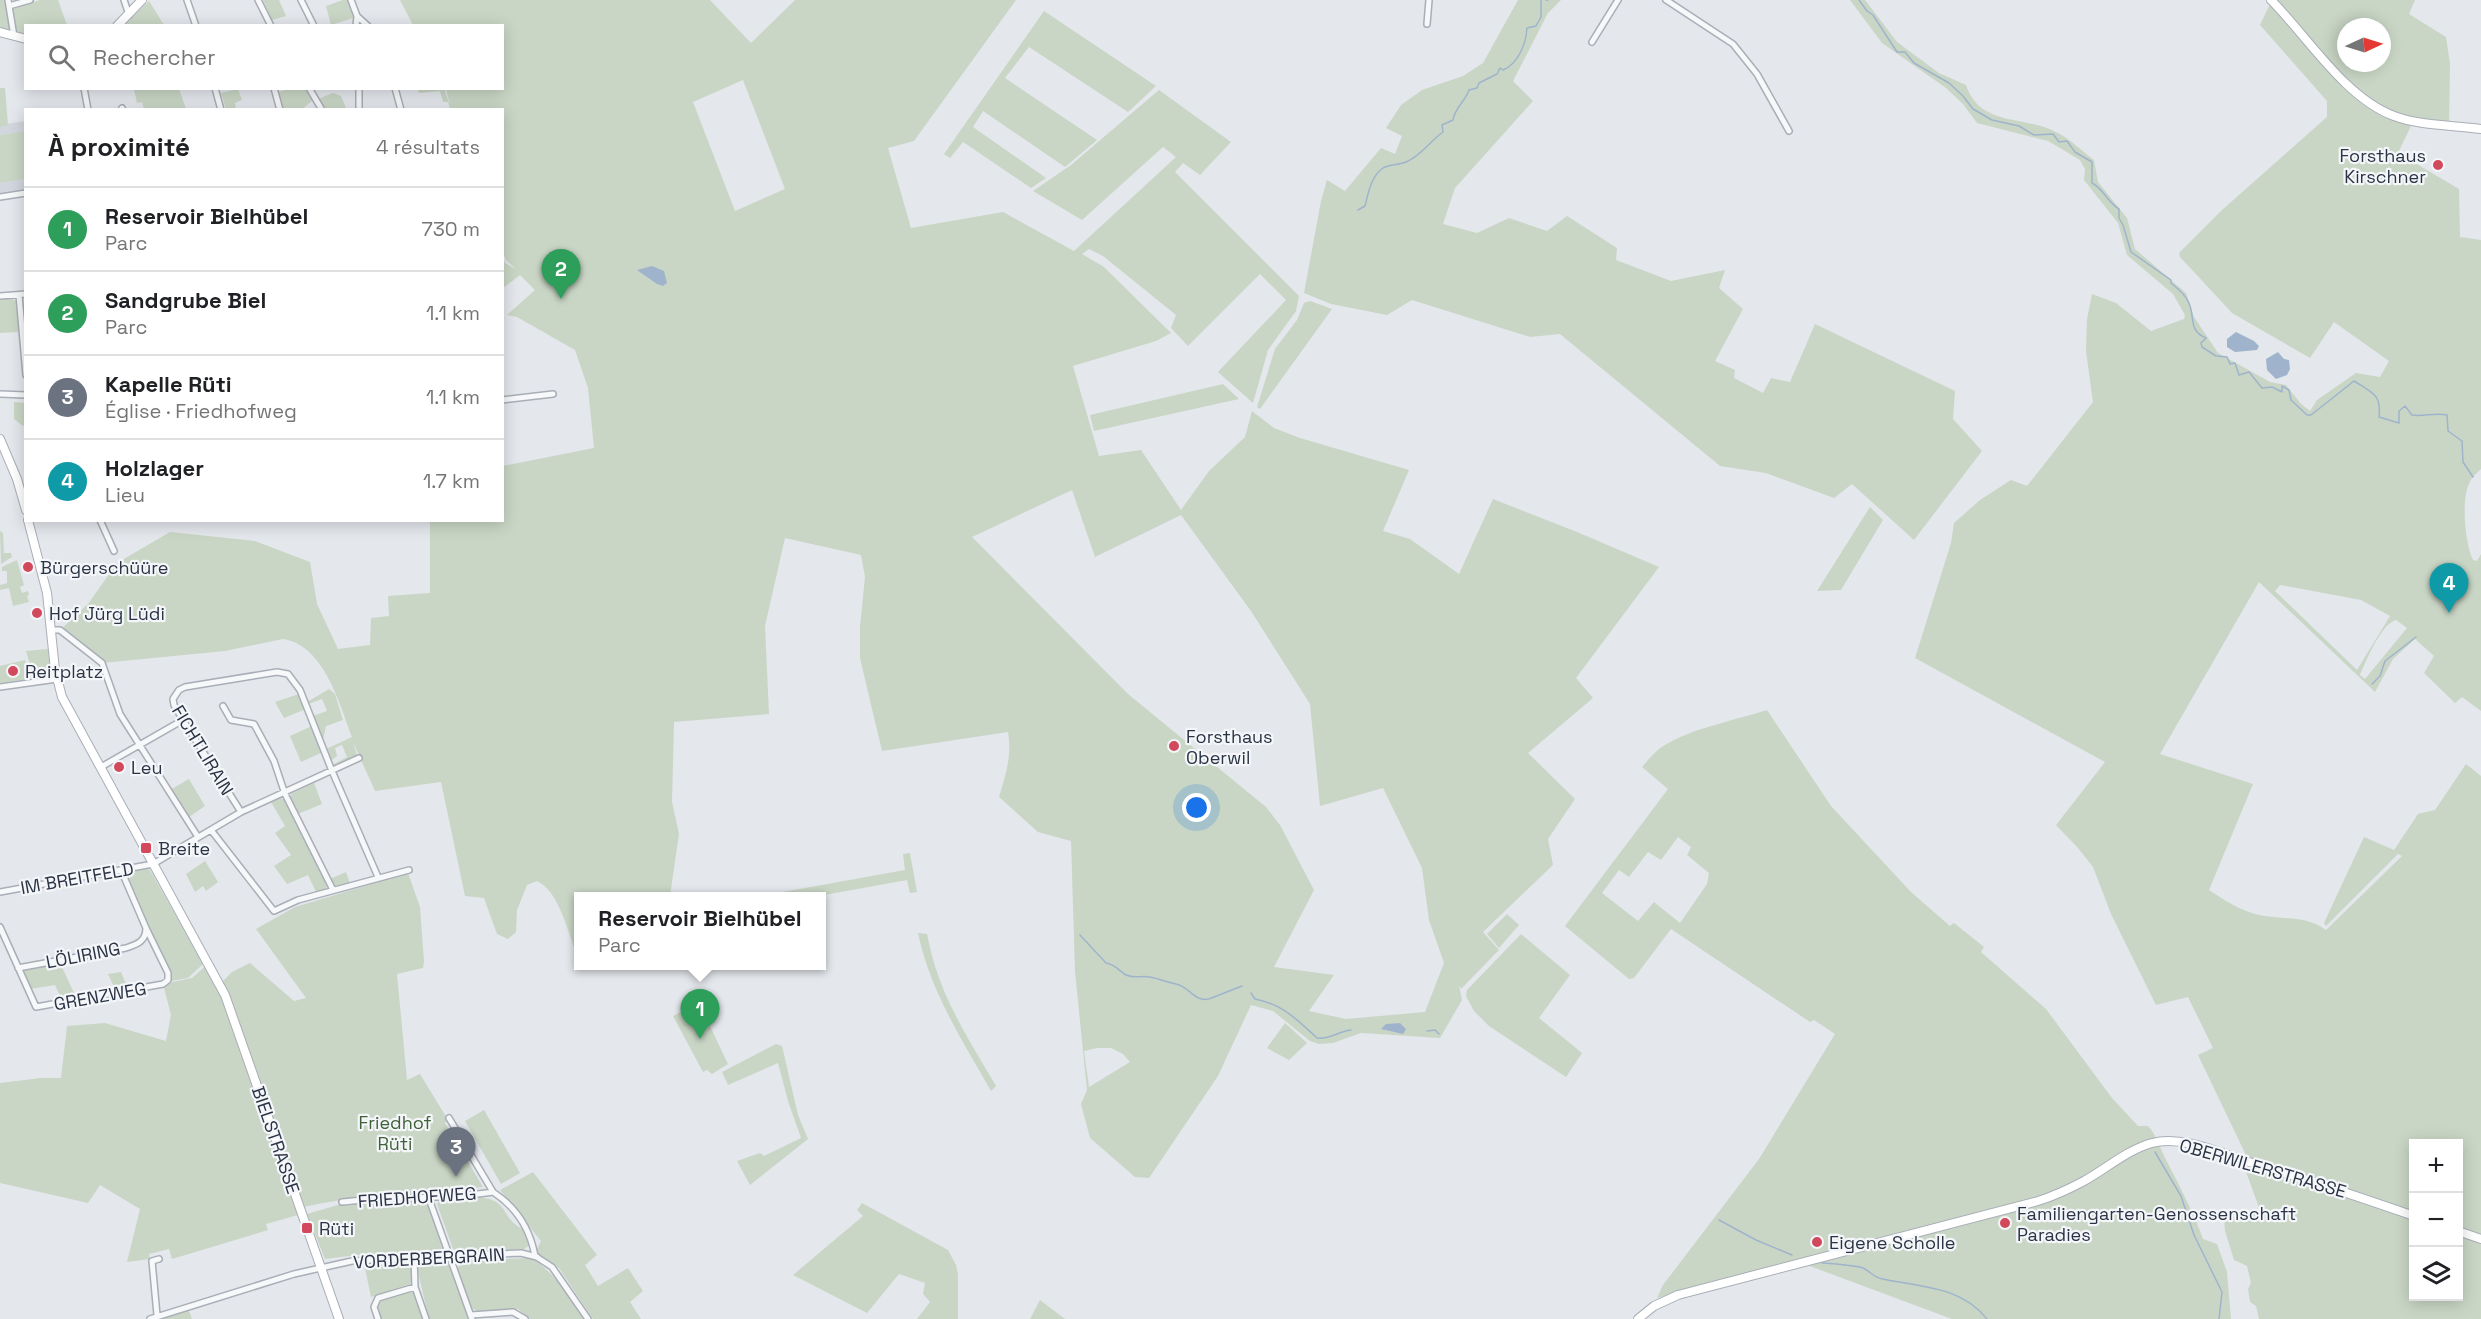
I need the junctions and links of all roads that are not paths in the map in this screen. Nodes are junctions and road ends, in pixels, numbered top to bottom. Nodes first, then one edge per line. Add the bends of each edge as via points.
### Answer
1 (30, 0) edge
2 (124, 0) edge
3 (142, 0) edge
4 (188, 0) edge
5 (258, 0) edge
6 (301, 0) edge
7 (351, 0) edge
8 (1429, 0) edge
9 (1618, 0) edge
10 (1666, 0) edge
11 (2271, 0) edge
12 (9, 3) edge
13 (129, 15) junction
14 (357, 16) junction
15 (119, 24) edge
16 (195, 24) edge
17 (270, 24) edge
18 (313, 24) edge
19 (356, 24) edge
20 (366, 24) edge
21 (1427, 24) dead end
22 (0, 32) edge
23 (14, 36) junction
24 (24, 38) edge
25 (1592, 42) dead end
26 (84, 90) edge
27 (216, 90) edge
28 (275, 90) edge
29 (310, 90) edge
30 (359, 90) edge
31 (395, 90) edge
32 (88, 108) edge
33 (220, 108) edge
34 (279, 108) edge
35 (321, 108) edge
36 (359, 108) edge
37 (400, 108) edge
38 (2481, 129) edge
39 (1789, 131) dead end
40 (24, 192) edge
41 (0, 197) edge
42 (22, 295) edge
43 (0, 296) edge
44 (24, 335) edge
45 (0, 394) edge
46 (553, 394) dead end
47 (24, 395) edge
48 (504, 400) edge
49 (0, 439) edge
50 (4, 458) edge
51 (24, 507) edge
52 (29, 522) edge
53 (101, 522) edge
54 (114, 551) dead end
55 (51, 630) junction
56 (57, 679) junction
57 (0, 687) edge
58 (224, 706) dead end
59 (183, 720) junction
60 (138, 745) junction
61 (359, 758) dead end
62 (101, 767) junction
63 (332, 771) junction
64 (285, 794) junction
65 (241, 812) junction
66 (211, 830) junction
67 (198, 837) junction
68 (153, 864) junction
69 (121, 870) junction
70 (409, 870) dead end
71 (378, 877) junction
72 (333, 890) junction
73 (0, 892) edge
74 (0, 927) edge
75 (146, 928) junction
76 (18, 968) junction
77 (449, 1118) dead end
78 (493, 1192) junction
79 (428, 1196) junction
80 (342, 1202) dead end
81 (2409, 1214) edge
82 (2463, 1233) edge
83 (2481, 1239) edge
84 (414, 1257) junction
85 (449, 1257) junction
86 (537, 1257) junction
87 (159, 1259) dead end
88 (320, 1267) junction
89 (416, 1287) junction
90 (157, 1315) junction
91 (471, 1317) edge
92 (150, 1319) edge
93 (339, 1319) edge
94 (378, 1319) edge
95 (426, 1319) edge
96 (525, 1319) edge
97 (588, 1319) edge
98 (1638, 1319) edge

1 - 12 street
2 - 13 street
3 - 13 street
4 - 16 street
5 - 17 street
6 - 18 street
7 - 14 street
8 - 21 street
9 - 25 street
10 - 39 street via 1733,45 1757,74
11 - 38 street via 2315,52 2382,111 2411,120
12 - 23 street
13 - 15 street
14 - 19 street
14 - 20 street
22 - 23 street
23 - 24 street
26 - 32 street
27 - 33 street
28 - 34 street
29 - 35 street
30 - 36 street
31 - 37 street
40 - 41 street
42 - 43 street
42 - 44 street
45 - 47 street
46 - 48 street
49 - 50 street
50 - 51 street
52 - 55 street, BIELSTRASSE via 47,593
53 - 54 street
55 - 56 street, BIELSTRASSE
55 - 60 street via 60,630 102,663 116,707
56 - 57 street
56 - 62 street, BIELSTRASSE via 65,703
58 - 64 street via 231,720 254,724 276,765
59 - 60 street
59 - 63 street, FICHTLIRAIN via 173,699 185,687 278,671 288,674 300,690
59 - 65 street, FICHTLIRAIN
60 - 62 street
60 - 67 street
61 - 63 street
62 - 68 street, BIELSTRASSE
63 - 64 street
63 - 71 street
64 - 65 street
64 - 72 street
65 - 66 street
66 - 67 street
66 - 72 street via 274,911
67 - 68 street
68 - 69 street, IM BREITFELD
68 - 88 street, BIELSTRASSE via 225,995
69 - 73 street, IM BREITFELD
69 - 75 street
70 - 71 street
71 - 72 street
74 - 76 street
75 - 76 street, LÖLIRING via 143,939 126,948
75 - 76 street, GRENZWEG via 168,973 163,984 36,1007
77 - 78 street
78 - 79 street, FRIEDHOFWEG
78 - 86 street via 526,1225
79 - 80 street, FRIEDHOFWEG
79 - 85 street
81 - 98 street, OBERWILERSTRASSE via 2315,1181 2182,1142 2161,1142 2136,1150 2085,1181 2038,1201 1678,1295
82 - 83 street
84 - 85 street, VORDERBERGRAIN
84 - 88 street, VORDERBERGRAIN
84 - 89 street
85 - 86 street, VORDERBERGRAIN via 521,1253
85 - 91 street
86 - 97 street via 552,1267
87 - 90 street via 152,1260
88 - 90 street, VORDERBERGRAIN
88 - 93 street, BIELSTRASSE
89 - 94 street via 378,1298 374,1307
89 - 95 street
90 - 92 street, VORDERBERGRAIN
91 - 96 street via 513,1312

